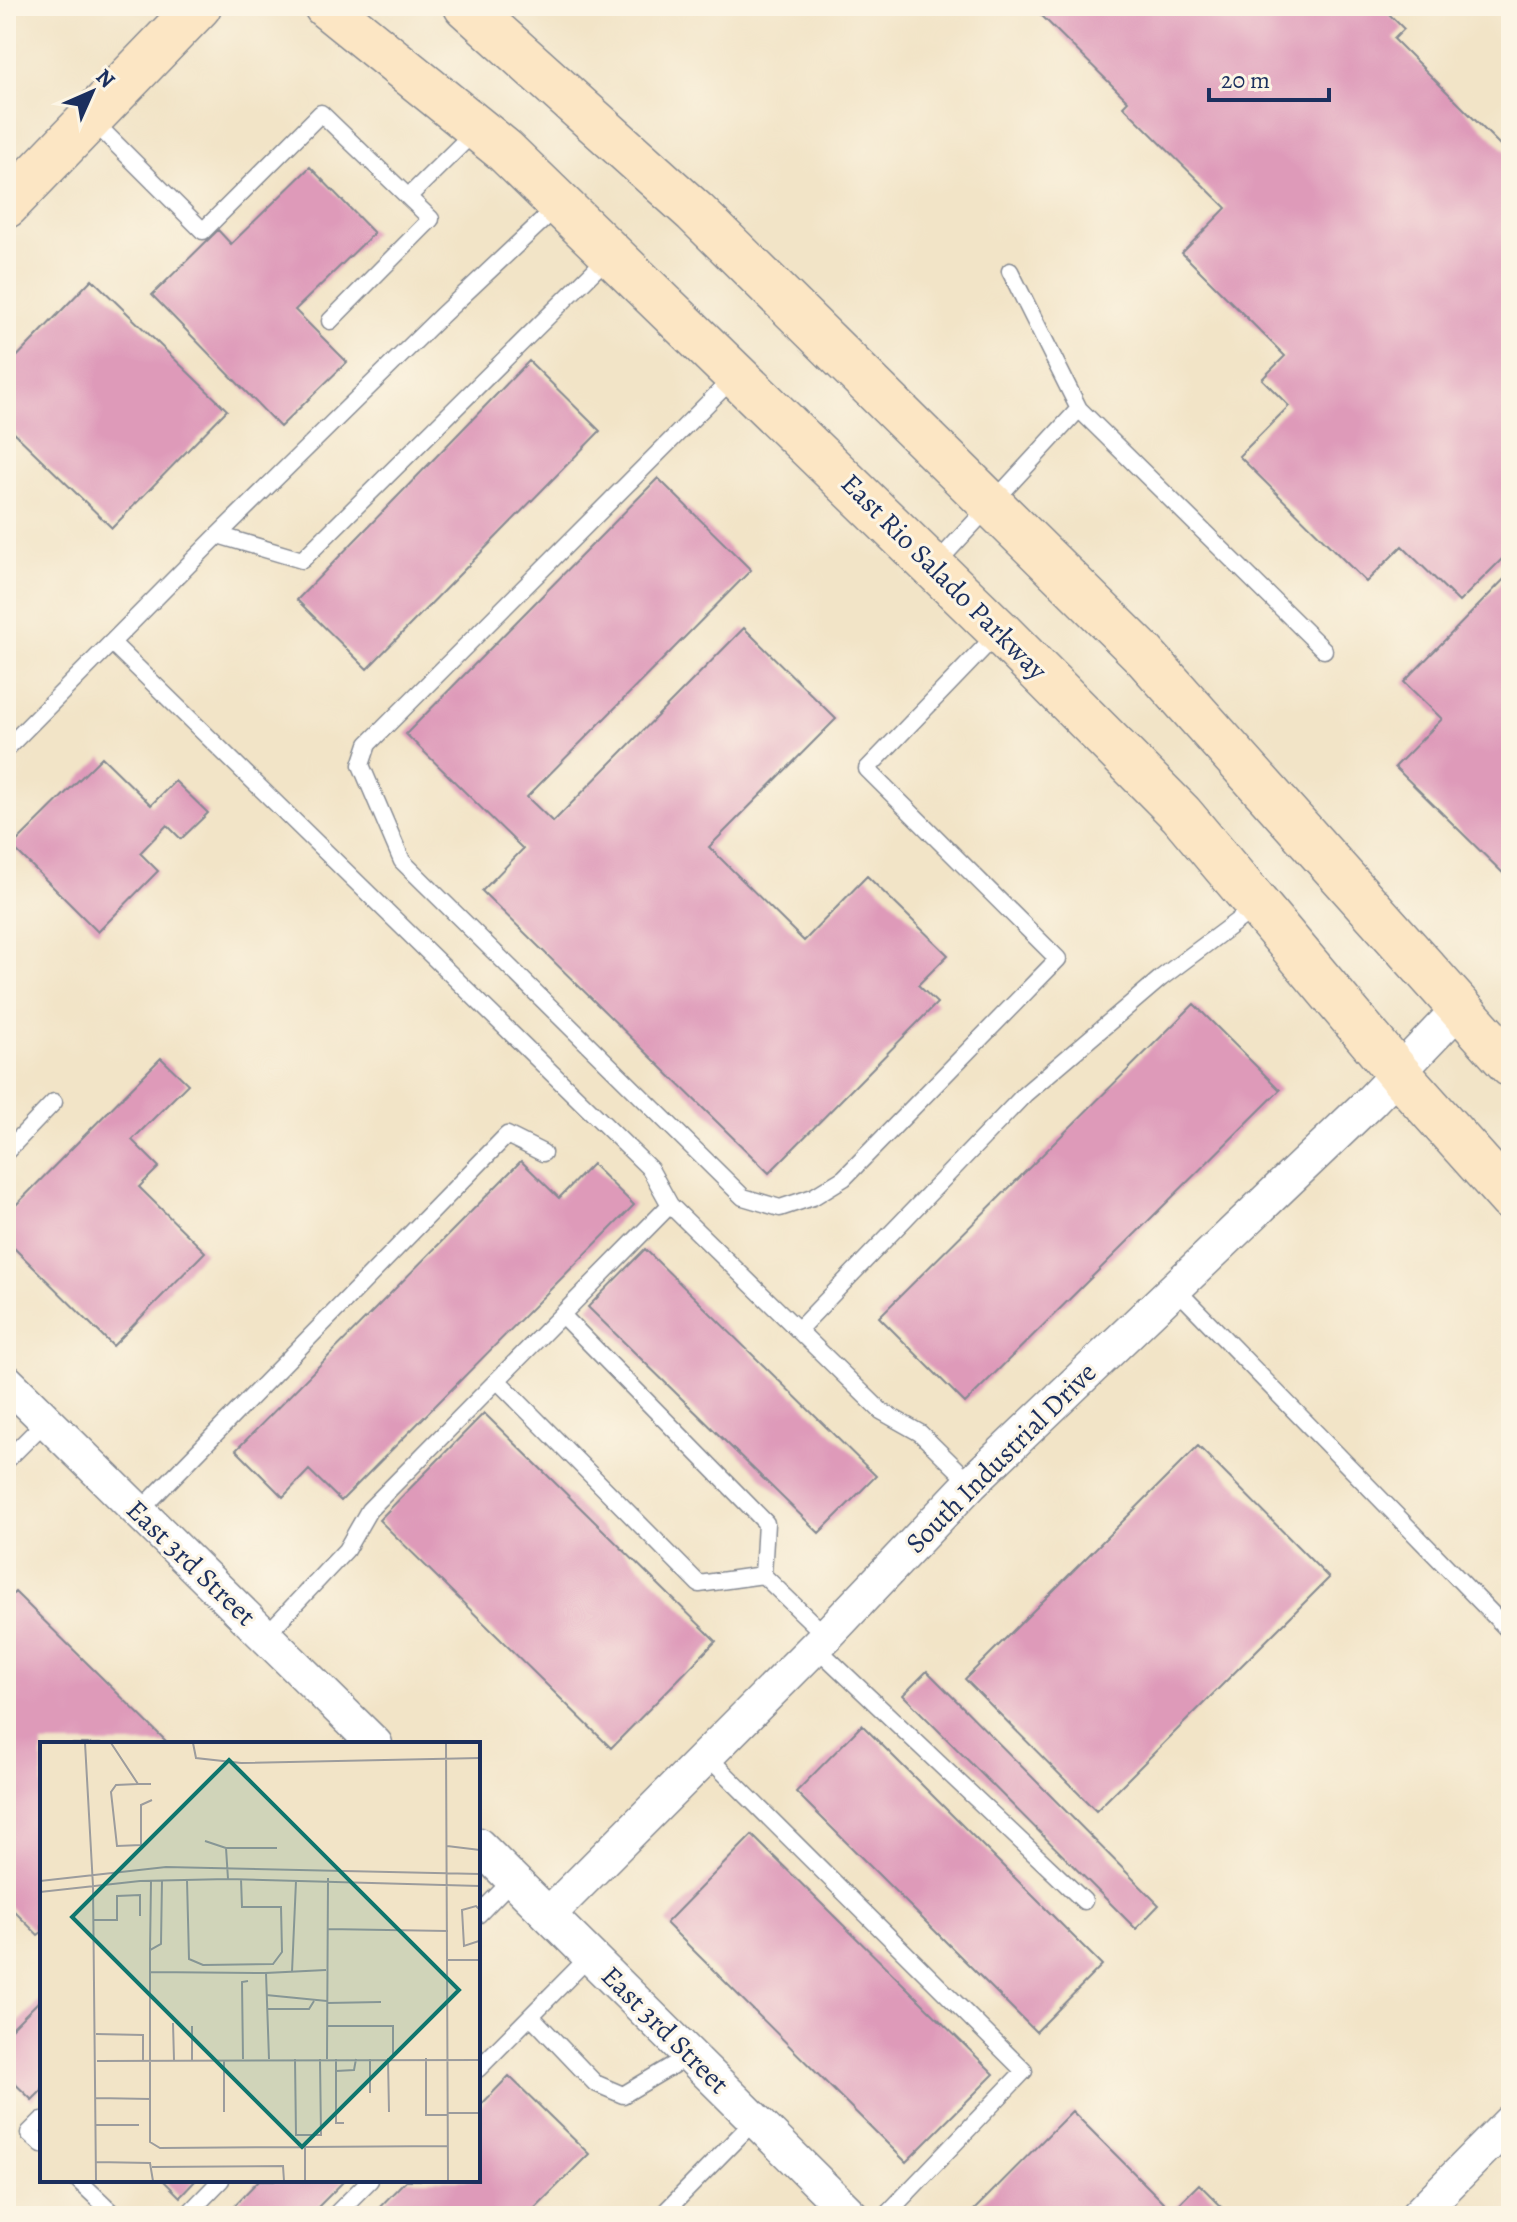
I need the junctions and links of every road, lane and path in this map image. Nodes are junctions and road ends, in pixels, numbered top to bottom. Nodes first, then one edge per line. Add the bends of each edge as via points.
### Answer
1 (199, 6) edge
2 (326, 6) edge
3 (466, 6) edge
4 (91, 119) junction
5 (477, 129) junction
6 (408, 197) junction
7 (560, 204) junction
8 (6, 206) edge
9 (611, 254) junction
10 (1010, 271) dead end
11 (330, 321) dead end
12 (736, 375) junction
13 (1079, 409) junction
14 (990, 503) junction
15 (218, 535) junction
16 (934, 566) junction
17 (999, 631) junction
18 (112, 643) junction
19 (1324, 650) dead end
20 (6, 749) edge
21 (1258, 905) junction
22 (1460, 1008) junction
23 (1511, 1065) edge
24 (1399, 1074) junction
25 (54, 1102) dead end
26 (6, 1152) edge
27 (543, 1153) dead end
28 (1511, 1199) edge
29 (670, 1205) junction
30 (1175, 1288) junction
31 (562, 1315) junction
32 (798, 1330) junction
33 (497, 1380) junction
34 (6, 1381) edge
35 (46, 1421) junction
36 (6, 1461) edge
37 (971, 1483) junction
38 (139, 1512) junction
39 (763, 1575) junction
40 (1511, 1633) edge
41 (265, 1636) junction
42 (821, 1642) junction
43 (373, 1742) edge
44 (707, 1756) junction
45 (480, 1847) edge
46 (513, 1879) junction
47 (1084, 1901) dead end
48 (480, 1913) edge
49 (549, 1914) junction
50 (591, 1955) junction
51 (531, 2016) junction
52 (690, 2055) junction
53 (480, 2067) edge
54 (755, 2120) junction
55 (1511, 2121) edge
56 (40, 2122) edge
57 (40, 2143) edge
58 (80, 2182) edge
59 (219, 2182) edge
60 (368, 2182) edge
61 (845, 2214) edge
62 (116, 2216) edge
63 (186, 2216) edge
64 (334, 2216) edge
65 (661, 2216) edge
66 (885, 2216) edge
67 (1417, 2216) edge

1 - 4 main road
2 - 5 main road, East Rio Salado Parkway
3 - 14 main road via 695,212
4 - 6 lane via 203,231 321,113
4 - 8 main road
5 - 6 lane
5 - 7 main road, East Rio Salado Parkway
6 - 11 lane via 431,219
7 - 9 main road, East Rio Salado Parkway
7 - 15 lane
9 - 12 main road, East Rio Salado Parkway
9 - 15 lane via 302,560
10 - 13 lane
12 - 16 main road, East Rio Salado Parkway
12 - 17 lane via 368,744 361,765 402,861 743,1197 780,1208 813,1197 844,1178 1058,959 867,769
13 - 14 lane
13 - 19 lane
14 - 16 lane
14 - 22 main road via 1143,654
15 - 18 lane
16 - 17 main road, East Rio Salado Parkway
17 - 21 main road, East Rio Salado Parkway via 1181,814
18 - 20 lane
18 - 29 lane via 650,1169
21 - 24 main road, East Rio Salado Parkway
21 - 32 lane via 1161,978 1025,1094
22 - 23 main road
22 - 24 street, South Industrial Drive
24 - 28 main road, East Rio Salado Parkway
24 - 30 street, South Industrial Drive
25 - 26 lane
27 - 38 lane via 507,1135
29 - 31 lane
29 - 32 lane
30 - 37 street, South Industrial Drive
30 - 40 lane
31 - 33 lane
31 - 39 lane via 766,1523
32 - 37 lane via 881,1411 920,1433
33 - 39 lane via 699,1584
33 - 41 lane via 369,1510 346,1550
34 - 35 street, East 3rd Street
35 - 36 lane
35 - 38 street, East 3rd Street
37 - 42 street, South Industrial Drive
38 - 41 street, East 3rd Street
39 - 42 lane
41 - 43 street, East 3rd Street
42 - 44 street, South Industrial Drive
42 - 47 lane
44 - 49 street, South Industrial Drive
44 - 66 lane via 1024,2071
45 - 46 street, East 3rd Street
46 - 48 lane
46 - 49 street, East 3rd Street
49 - 50 street, East 3rd Street
50 - 51 lane
50 - 52 street, East 3rd Street
51 - 52 lane via 595,2083 623,2095
51 - 53 lane
52 - 54 street, East 3rd Street
54 - 61 street, East 3rd Street
54 - 65 lane
55 - 67 street
56 - 57 lane via 29,2133
58 - 62 lane
59 - 63 lane
60 - 64 lane

